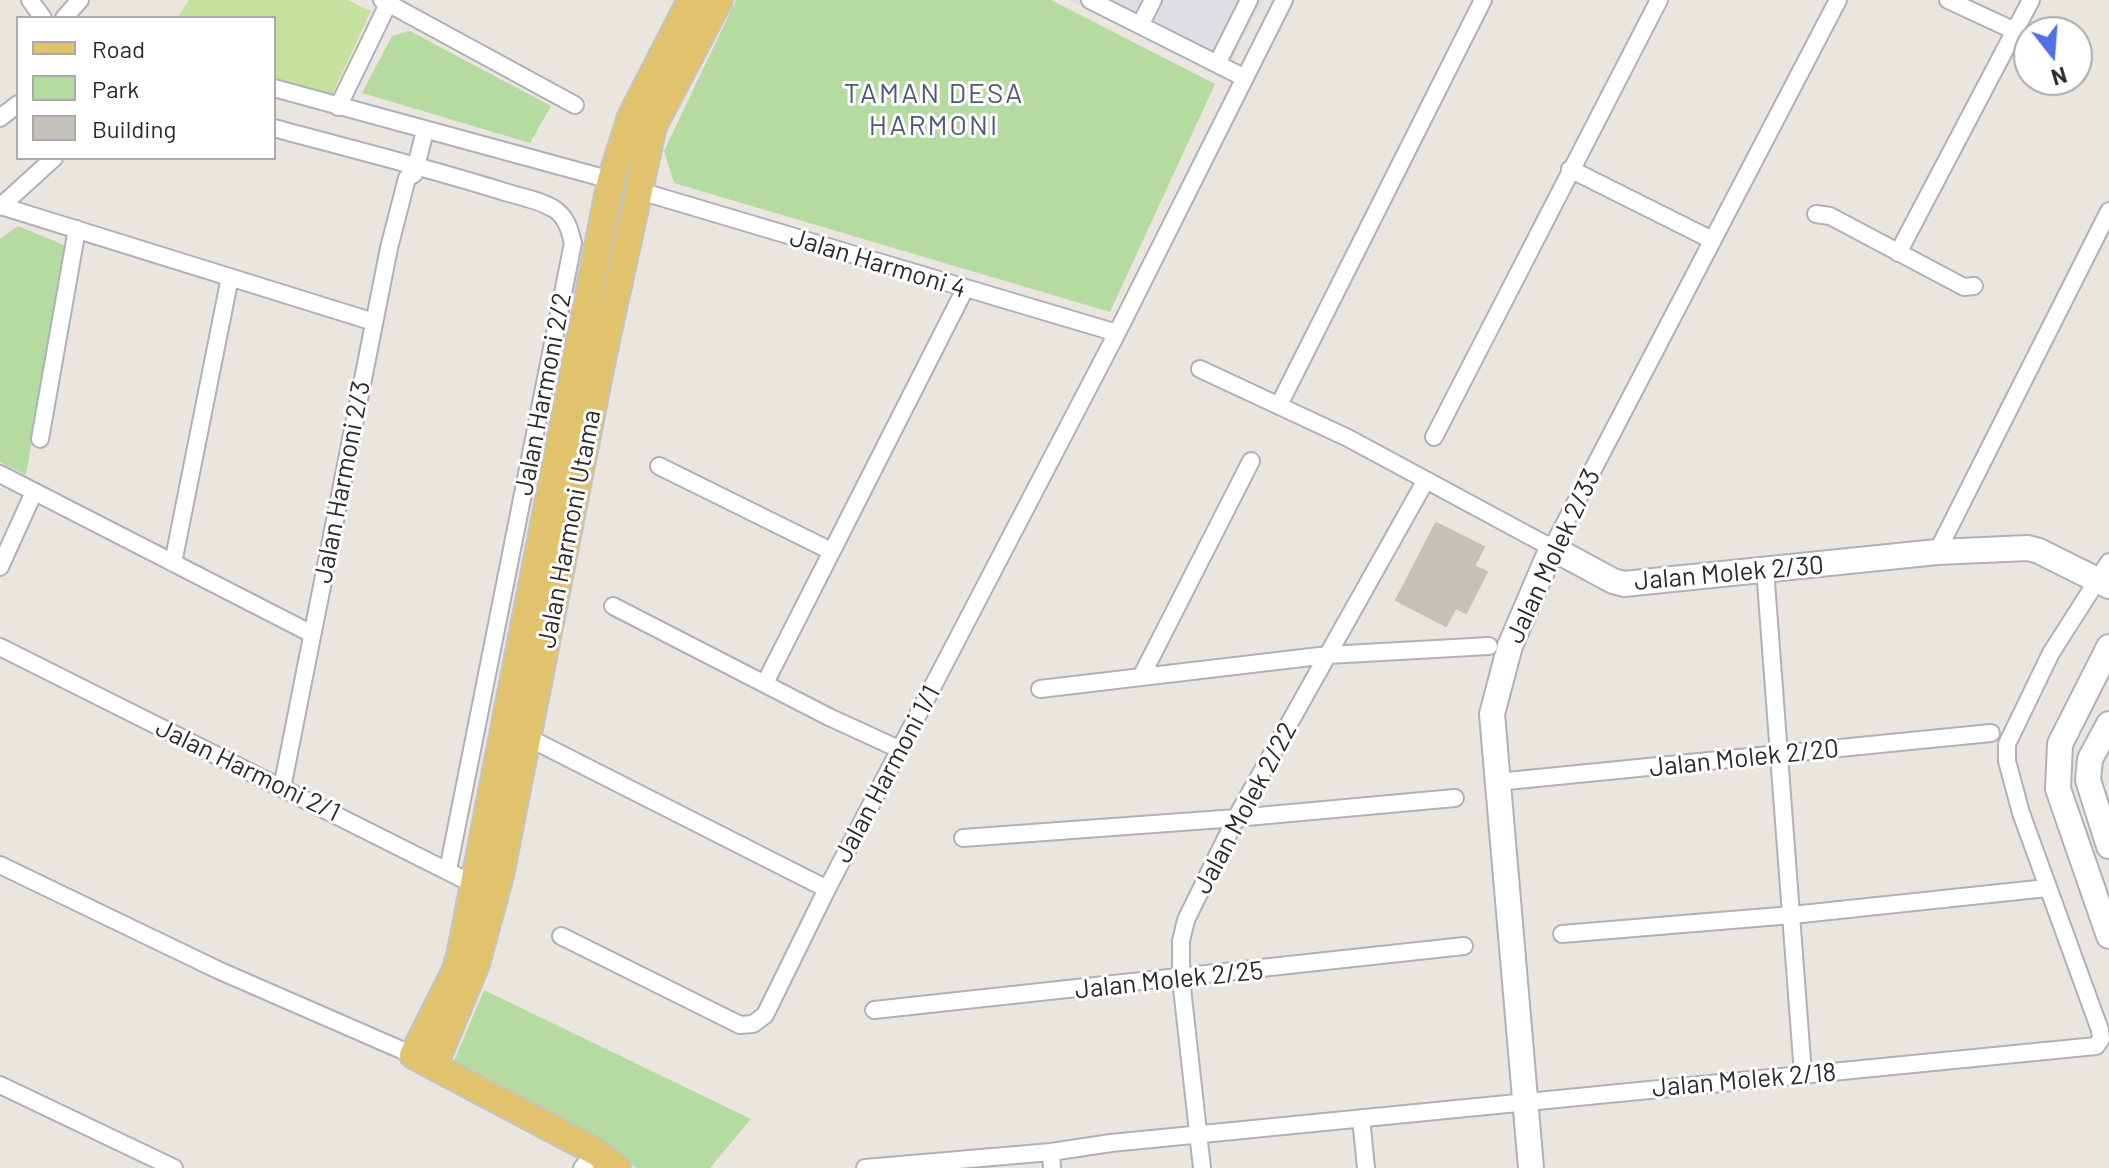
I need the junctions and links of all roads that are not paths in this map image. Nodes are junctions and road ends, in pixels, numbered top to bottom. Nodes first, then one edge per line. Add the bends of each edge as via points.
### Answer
1 (80, 0) edge
2 (691, 0) edge
3 (719, 0) edge
4 (1090, 0) edge
5 (1153, 0) edge
6 (1249, 0) edge
7 (1284, 0) edge
8 (1483, 0) edge
9 (1659, 0) edge
10 (1838, 0) edge
11 (1948, 0) edge
12 (387, 1) edge
13 (66, 16) edge
14 (1140, 25) junction
15 (2013, 30) edge
16 (2013, 35) edge
17 (1217, 64) junction
18 (1245, 78) junction
19 (276, 89) edge
20 (575, 105) dead end
21 (16, 106) edge
22 (338, 107) junction
23 (0, 118) edge
24 (276, 129) edge
25 (420, 129) junction
26 (52, 160) edge
27 (1570, 169) junction
28 (409, 170) junction
29 (611, 180) junction
30 (640, 191) junction
31 (1, 206) edge
32 (2109, 211) edge
33 (1816, 214) dead end
34 (77, 229) junction
35 (1712, 240) junction
36 (1898, 253) junction
37 (230, 277) junction
38 (1974, 286) dead end
39 (965, 289) junction
40 (374, 322) junction
41 (1117, 333) junction
42 (1200, 369) dead end
43 (1279, 405) junction
44 (1434, 437) dead end
45 (40, 439) dead end
46 (1251, 461) dead end
47 (659, 466) dead end
48 (0, 474) edge
49 (1426, 480) junction
50 (34, 492) junction
51 (1552, 548) junction
52 (831, 551) junction
53 (1937, 552) junction
54 (173, 563) junction
55 (0, 567) edge
56 (1765, 569) junction
57 (2106, 576) edge
58 (613, 606) dead end
59 (312, 634) junction
60 (1489, 646) dead end
61 (0, 647) edge
62 (2109, 647) edge
63 (1328, 655) junction
64 (1141, 677) junction
65 (765, 683) junction
66 (1040, 689) dead end
67 (2109, 724) edge
68 (1991, 733) dead end
69 (527, 737) junction
70 (901, 750) junction
71 (1779, 754) junction
72 (1497, 782) junction
73 (282, 788) junction
74 (1455, 798) dead end
75 (1236, 818) junction
76 (963, 838) dead end
77 (2109, 846) edge
78 (0, 865) edge
79 (448, 870) junction
80 (2047, 888) junction
81 (827, 889) junction
82 (486, 890) junction
83 (1792, 915) junction
84 (1562, 934) dead end
85 (561, 936) dead end
86 (2109, 936) edge
87 (1464, 946) dead end
88 (1181, 979) junction
89 (874, 1010) dead end
90 (424, 1060) junction
91 (1803, 1074) junction
92 (0, 1085) edge
93 (1523, 1101) junction
94 (1361, 1118) junction
95 (1198, 1134) junction
96 (1052, 1160) edge
97 (598, 1163) edge
98 (174, 1168) edge
99 (865, 1168) edge
100 (1202, 1168) edge
101 (1366, 1168) edge
102 (1531, 1168) edge

1 - 13 street
2 - 29 main road, Jalan Harmoni Utama via 631,117
3 - 30 main road, Jalan Harmoni Utama via 653,126
4 - 14 street
5 - 14 street
6 - 17 street
7 - 18 street, Jalan Harmoni 1/1
8 - 43 street
9 - 27 street
10 - 35 street, Jalan Molek 2/33
11 - 15 street
12 - 20 street
12 - 22 street
14 - 17 street
16 - 36 street
17 - 18 street
18 - 41 street, Jalan Harmoni 1/1
19 - 22 street
21 - 23 street
22 - 25 street
24 - 28 street, Jalan Harmoni 2/2
25 - 28 street, Jalan Harmoni 2/3
25 - 29 street
26 - 31 street
27 - 35 street
27 - 44 street
28 - 40 street, Jalan Harmoni 2/3
28 - 79 street, Jalan Harmoni 2/2 via 487,186 555,209 565,219 573,243
29 - 82 main road, Jalan Harmoni Utama
30 - 39 street, Jalan Harmoni 4
30 - 69 main road, Jalan Harmoni Utama
31 - 34 street
32 - 53 street
33 - 36 street via 1830,216
34 - 37 street
34 - 45 street
35 - 51 street, Jalan Molek 2/33
36 - 38 street via 1964,287
37 - 40 street
37 - 54 street
39 - 41 street, Jalan Harmoni 4
39 - 52 street
40 - 59 street, Jalan Harmoni 2/3
41 - 70 street, Jalan Harmoni 1/1
42 - 43 street, Jalan Molek 2/30
43 - 49 street, Jalan Molek 2/30
46 - 64 street
47 - 52 street
48 - 50 street
49 - 51 street, Jalan Molek 2/30
49 - 63 street, Jalan Molek 2/22
50 - 54 street
50 - 55 street
51 - 56 street, Jalan Molek 2/30 via 1624,584
51 - 72 street, Jalan Molek 2/33 via 1510,646 1492,714
52 - 65 street
53 - 56 street, Jalan Molek 2/30
53 - 57 street, Jalan Molek 2/30 via 2028,548
54 - 59 street
56 - 71 street
57 - 80 street, Jalan Molek 2/18 via 2051,653 2007,744 2021,813
58 - 65 street
59 - 73 street, Jalan Harmoni 2/3
60 - 63 street
61 - 73 street, Jalan Harmoni 2/1
62 - 86 street via 2060,744 2058,789
63 - 64 street
63 - 75 street, Jalan Molek 2/22
64 - 66 street
65 - 70 street
67 - 77 street via 2090,759 2088,780
68 - 71 street, Jalan Molek 2/20
69 - 81 street
69 - 82 main road, Jalan Harmoni Utama
70 - 81 street, Jalan Harmoni 1/1
71 - 72 street, Jalan Molek 2/20
71 - 83 street
72 - 93 street, Jalan Molek 2/33
73 - 79 street, Jalan Harmoni 2/1
74 - 75 street
75 - 76 street
75 - 88 street, Jalan Molek 2/22 via 1186,920
78 - 90 street via 218,970
79 - 82 street, Jalan Harmoni 2/1
80 - 83 street
80 - 91 street, Jalan Molek 2/18 via 2100,1030 2096,1046
81 - 85 street, Jalan Harmoni 1/1 via 765,1015 753,1024 740,1025
82 - 90 main road, Jalan Harmoni Utama via 476,964
83 - 84 street
83 - 91 street
87 - 88 street, Jalan Molek 2/25
88 - 89 street, Jalan Molek 2/25
88 - 95 street, Jalan Molek 2/22
90 - 97 main road
91 - 93 street, Jalan Molek 2/18
92 - 98 street
93 - 94 street, Jalan Molek 2/18
93 - 102 street, Jalan Molek 2/33
94 - 95 street, Jalan Molek 2/18
94 - 101 street
95 - 96 street, Jalan Molek 2/18
95 - 100 street, Jalan Molek 2/22
96 - 99 street, Jalan Molek 2/18

